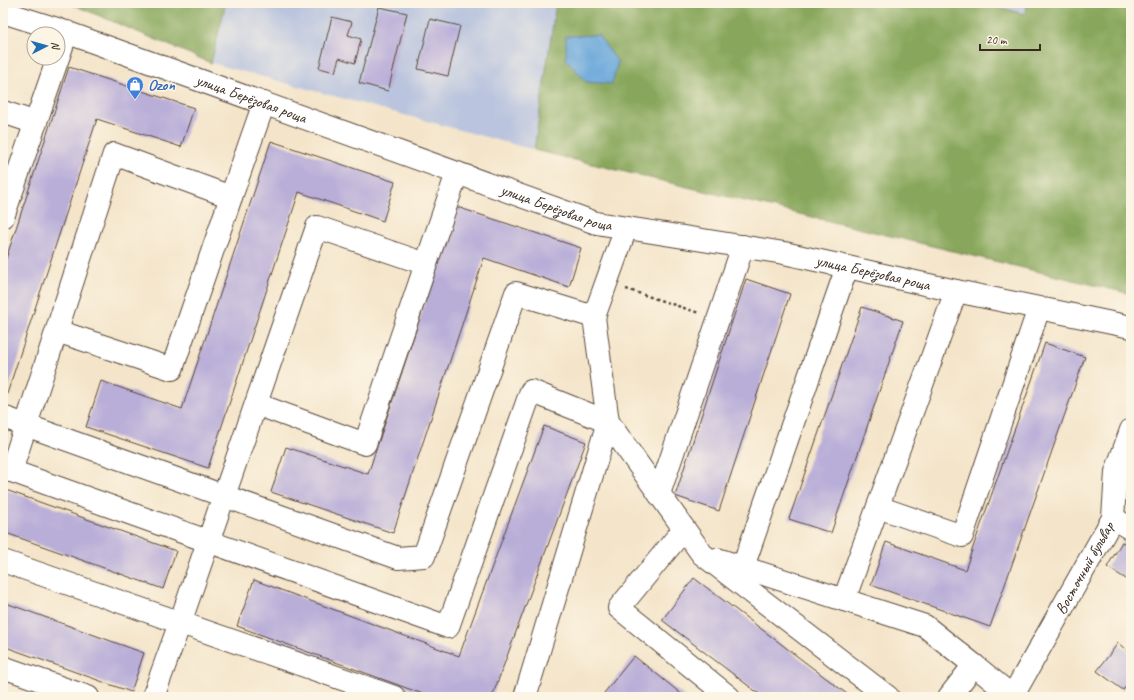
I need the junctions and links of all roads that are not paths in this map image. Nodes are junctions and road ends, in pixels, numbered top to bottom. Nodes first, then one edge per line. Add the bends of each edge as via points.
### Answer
1 (3, 12) edge
2 (67, 32) junction
3 (264, 103) junction
4 (3, 112) edge
5 (36, 123) junction
6 (457, 173) junction
7 (231, 197) junction
8 (3, 218) edge
9 (626, 228) junction
10 (743, 246) junction
11 (426, 264) junction
12 (847, 267) junction
13 (956, 291) junction
14 (1039, 308) junction
15 (594, 317) junction
16 (1131, 327) edge
17 (57, 331) junction
18 (256, 404) junction
19 (3, 417) edge
20 (608, 422) junction
21 (26, 426) junction
22 (1131, 430) edge
23 (7, 469) edge
24 (659, 494) junction
25 (224, 496) junction
26 (878, 507) junction
27 (1113, 518) junction
28 (684, 529) junction
29 (1131, 529) edge
30 (208, 541) junction
31 (702, 554) junction
32 (3, 561) edge
33 (742, 567) junction
34 (844, 600) junction
35 (180, 622) junction
36 (974, 665) junction
37 (3, 668) edge
38 (88, 697) edge
39 (153, 697) edge
40 (394, 697) edge
41 (525, 697) edge
42 (729, 697) edge
43 (888, 697) edge
44 (949, 697) edge
45 (1012, 697) edge

1 - 2 street, улица Берёзовая роща
2 - 3 street, улица Берёзовая роща
2 - 5 street
3 - 6 street, улица Берёзовая роща
3 - 7 street
4 - 5 street
5 - 8 street
6 - 9 street, улица Берёзовая роща via 596,223
6 - 11 street
7 - 17 street via 172,369
7 - 17 street via 114,154
9 - 10 street, улица Берёзовая роща
9 - 15 street
10 - 12 street, улица Берёзовая роща
10 - 24 street
11 - 18 street via 317,227
11 - 18 street via 365,444
12 - 13 street, улица Берёзовая роща
12 - 33 street
13 - 14 street, улица Берёзовая роща
13 - 26 street
14 - 16 street, улица Берёзовая роща
14 - 26 street via 962,536
15 - 20 street
15 - 25 street via 516,293 424,556 398,558
17 - 21 street
18 - 25 street
19 - 21 street
20 - 24 street
20 - 30 street via 531,391 448,627
20 - 41 street
21 - 23 street
21 - 25 street
22 - 27 street, Восточный бульвар via 1116,472
23 - 30 street
24 - 28 street
25 - 30 street
26 - 34 street
27 - 29 street
27 - 45 street, Восточный бульвар
28 - 31 street
28 - 42 street via 619,608
30 - 35 street
31 - 33 street
31 - 43 street
32 - 35 street
33 - 34 street
34 - 36 street via 925,626
35 - 39 street
35 - 40 street
36 - 44 street
36 - 45 street
37 - 38 street

